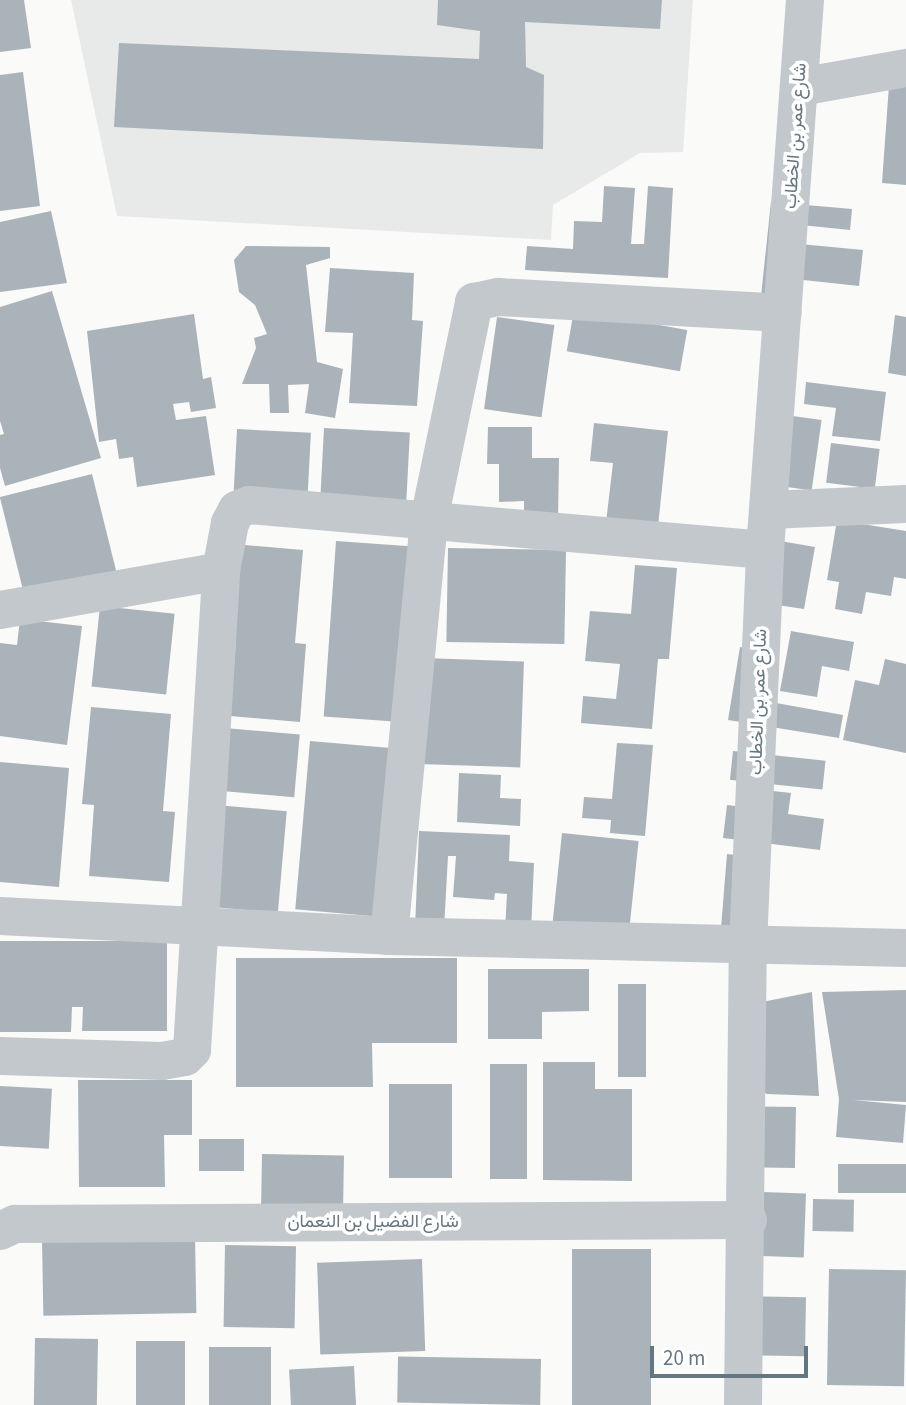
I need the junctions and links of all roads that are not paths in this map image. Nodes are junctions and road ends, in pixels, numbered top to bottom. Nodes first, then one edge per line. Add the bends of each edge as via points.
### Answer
1 (805, 0) edge
2 (906, 68) edge
3 (800, 87) junction
4 (783, 313) junction
5 (906, 504) edge
6 (769, 510) junction
7 (429, 520) junction
8 (765, 550) junction
9 (221, 571) junction
10 (0, 610) edge
11 (0, 916) edge
12 (199, 927) junction
13 (389, 936) junction
14 (748, 945) junction
15 (906, 948) edge
16 (0, 1055) edge
17 (748, 1220) junction
18 (0, 1231) edge
19 (743, 1405) edge

1 - 3 street, شارع عمر بن الخطاب
2 - 3 street
3 - 4 street, شارع عمر بن الخطاب
4 - 6 street, شارع عمر بن الخطاب
4 - 7 street via 498,297 474,302
5 - 6 street
6 - 8 street, شارع عمر بن الخطاب
7 - 8 street
7 - 9 street via 249,505 237,510 230,523
7 - 13 street
8 - 14 street, شارع عمر بن الخطاب
9 - 10 street
9 - 12 street
11 - 12 street
12 - 13 street
12 - 16 street via 194,1036 192,1050 185,1057 162,1061
13 - 14 street
14 - 15 street
14 - 17 street, شارع عمر بن الخطاب
17 - 18 street, شارع الفضيل بن النعمان via 15,1224
17 - 19 street, شارع عمر بن الخطاب

